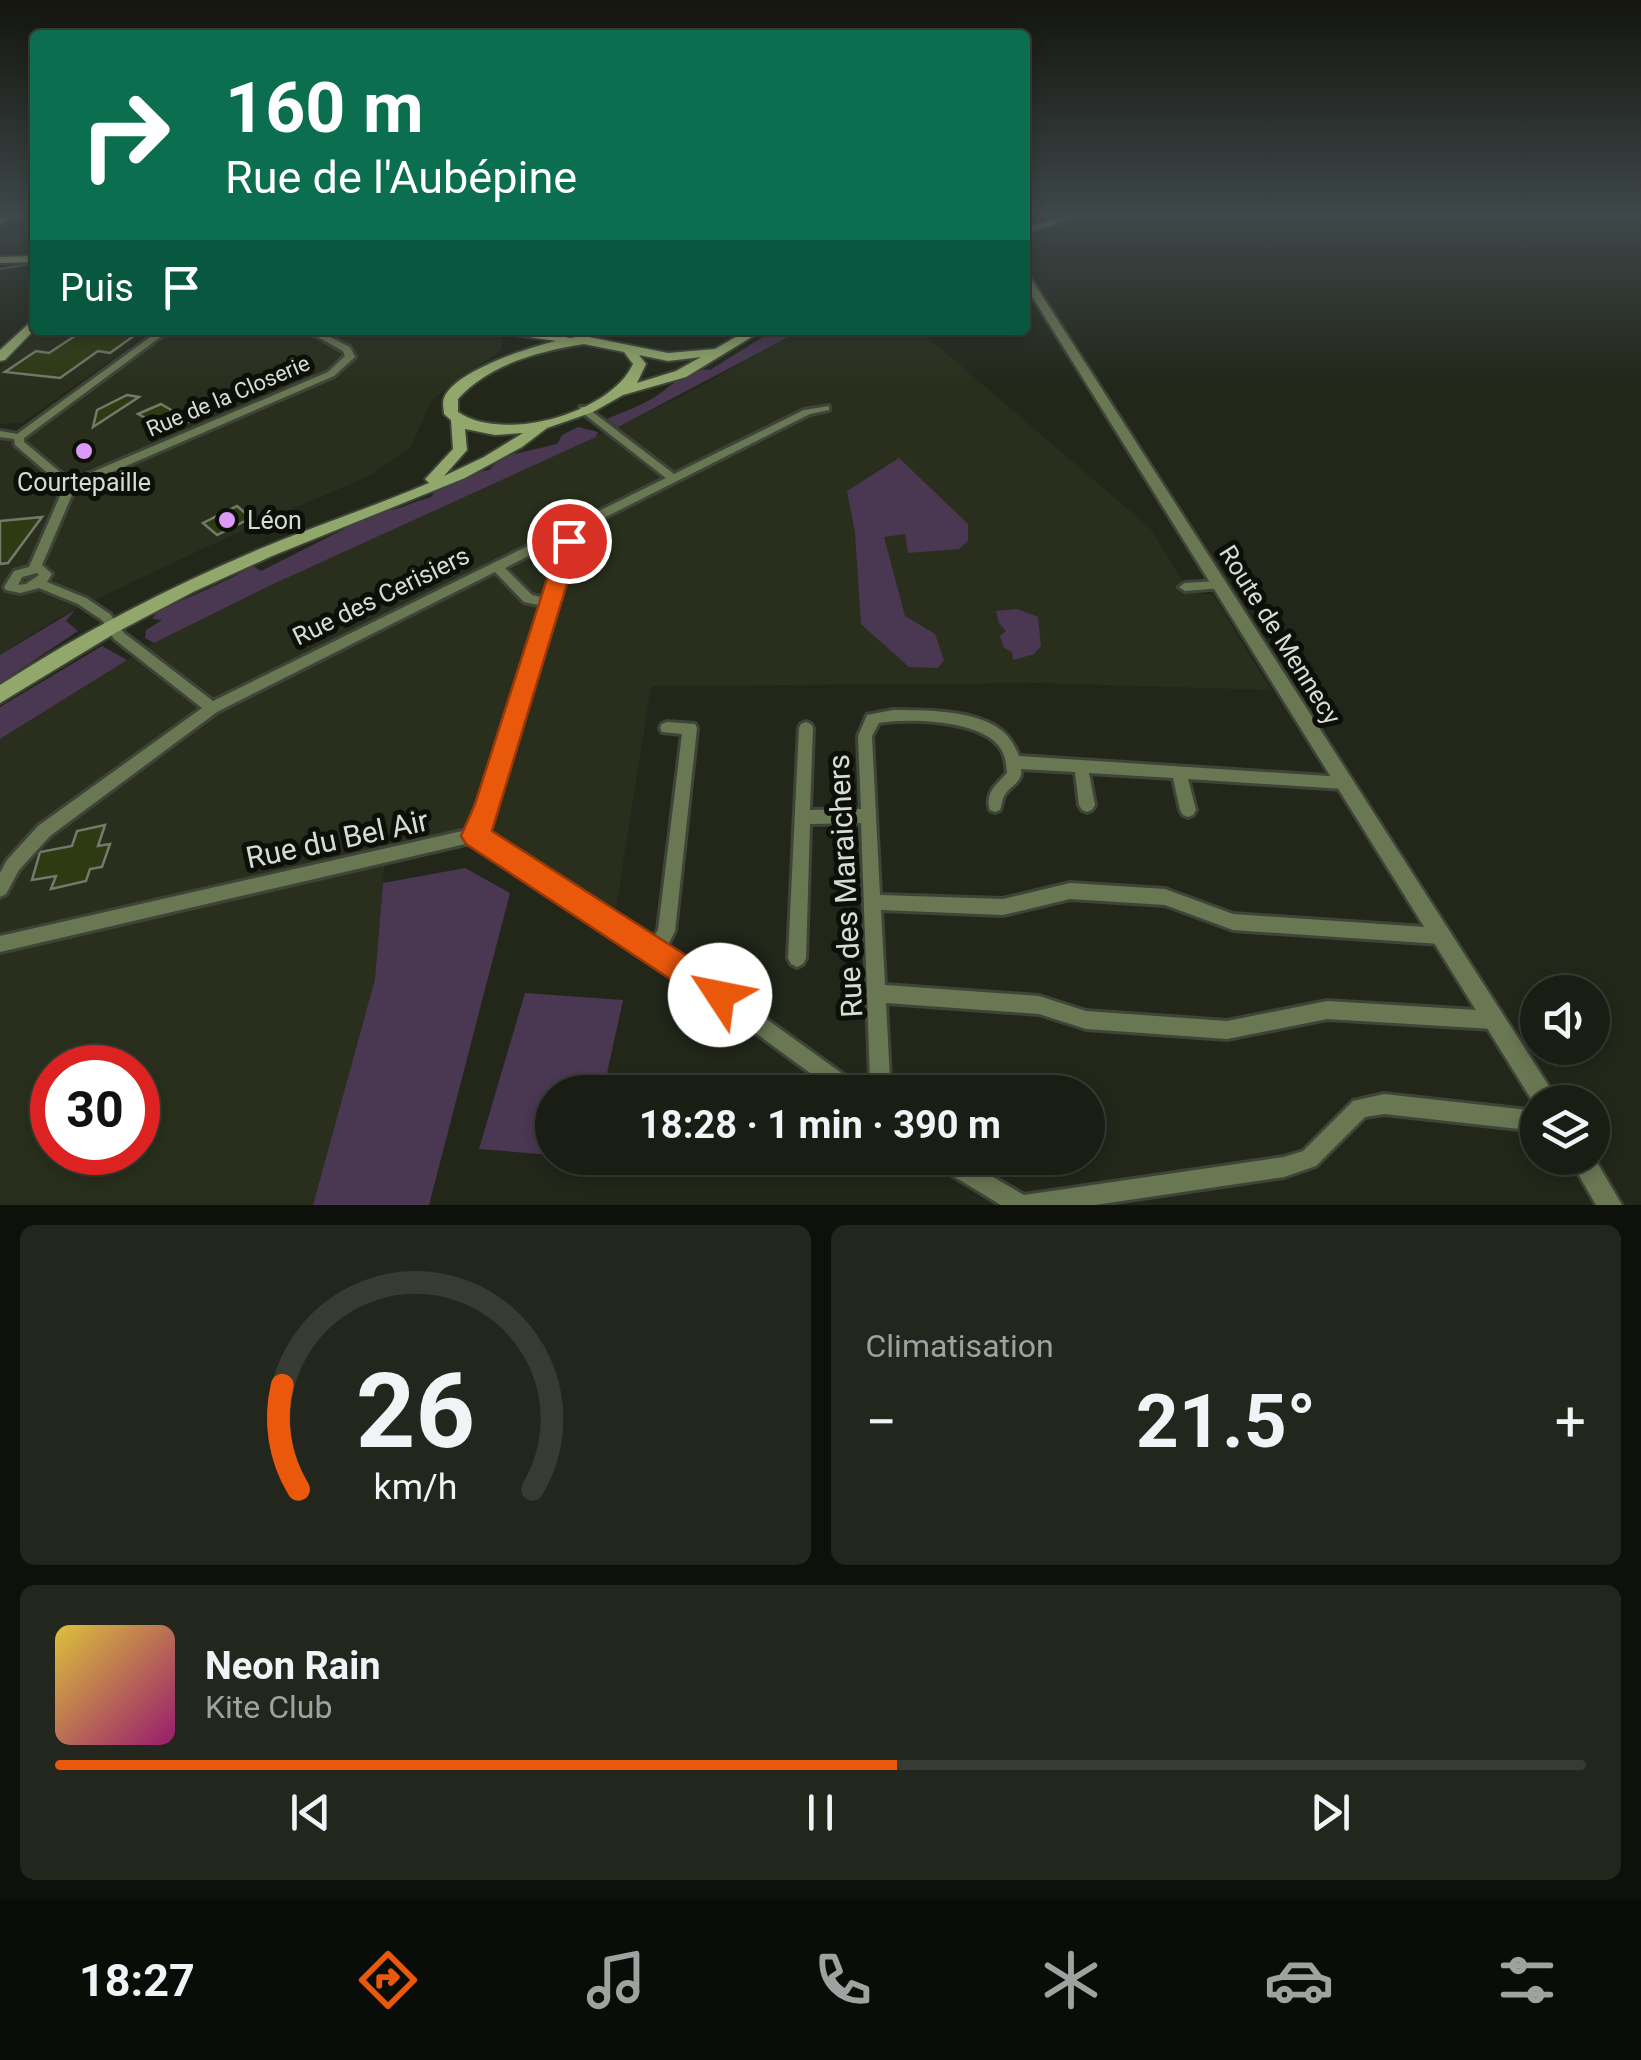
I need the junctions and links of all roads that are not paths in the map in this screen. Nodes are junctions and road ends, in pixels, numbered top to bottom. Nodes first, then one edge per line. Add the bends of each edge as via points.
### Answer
1 (1030, 285) edge
2 (30, 327) edge
3 (159, 335) edge
4 (319, 335) edge
5 (502, 335) edge
6 (546, 335) edge
7 (749, 335) edge
8 (584, 340) junction
9 (739, 341) junction
10 (628, 349) junction
11 (0, 357) edge
12 (498, 366) junction
13 (620, 392) junction
14 (826, 408) dead end
15 (582, 409) junction
16 (457, 421) junction
17 (541, 426) junction
18 (0, 434) edge
19 (18, 437) junction
20 (673, 478) junction
21 (70, 486) junction
22 (411, 492) junction
23 (562, 534) junction
24 (497, 566) junction
25 (1218, 584) junction
26 (1185, 587) dead end
27 (550, 603) junction
28 (112, 626) junction
29 (0, 695) edge
30 (212, 708) junction
31 (667, 728) dead end
32 (806, 728) dead end
33 (1015, 762) junction
34 (1081, 766) junction
35 (1179, 772) junction
36 (1343, 782) junction
37 (995, 805) dead end
38 (1087, 806) dead end
39 (1188, 810) dead end
40 (868, 816) junction
41 (801, 817) junction
42 (476, 836) junction
43 (0, 889) edge
44 (872, 902) junction
45 (1440, 936) junction
46 (0, 944) edge
47 (655, 953) junction
48 (797, 958) dead end
49 (878, 993) junction
50 (1492, 1020) junction
51 (827, 1075) edge
52 (880, 1075) edge
53 (1535, 1085) edge
54 (1520, 1119) edge
55 (976, 1175) edge
56 (1591, 1175) edge
57 (1033, 1204) edge
58 (1610, 1205) edge

1 - 25 street, Route de Mennecy
2 - 11 main road
3 - 19 street
4 - 21 street, Rue de la Closerie via 346,349 348,363
5 - 12 main road via 514,346
6 - 8 main road
7 - 9 main road
8 - 10 main road
8 - 12 main road
9 - 10 main road via 679,357
9 - 13 main road via 681,374
10 - 13 main road via 640,369
12 - 16 main road via 454,393 450,408
13 - 15 main road
14 - 20 street, Rue des Cerisiers
15 - 17 main road
15 - 20 street
16 - 17 main road via 495,433
16 - 22 main road via 462,442 455,459
17 - 22 main road via 480,464
18 - 19 street
19 - 21 street
20 - 23 street, Rue des Cerisiers
21 - 28 street via 36,576
22 - 28 main road
23 - 24 street, Rue des Cerisiers
23 - 27 street via 569,541
24 - 27 street via 528,599
24 - 30 street, Rue des Cerisiers
25 - 26 street
25 - 36 street, Route de Mennecy
27 - 42 street
28 - 29 main road
28 - 30 street
30 - 43 street, Rue des Cerisiers via 44,831
31 - 47 street via 690,728 666,930
32 - 41 street
33 - 34 street
33 - 37 street via 1015,775
33 - 40 street, Rue des Maraichers via 1006,745 974,721 872,719 865,736
34 - 35 street
34 - 38 street
35 - 36 street
35 - 39 street
36 - 45 street, Route de Mennecy
40 - 41 street
40 - 44 street, Rue des Maraichers
41 - 48 street
42 - 46 street, Rue du Bel Air
42 - 47 street
44 - 45 street via 1003,907 1057,892 1088,892 1165,897 1234,922
44 - 49 street, Rue des Maraichers
45 - 50 street, Route de Mennecy
47 - 51 street
49 - 50 street via 1040,1005 1086,1020 1227,1030 1327,1010
49 - 52 street, Rue des Maraichers
50 - 53 street, Route de Mennecy
54 - 57 street via 1384,1104 1360,1108 1309,1159 1284,1167
55 - 57 street
56 - 58 street

